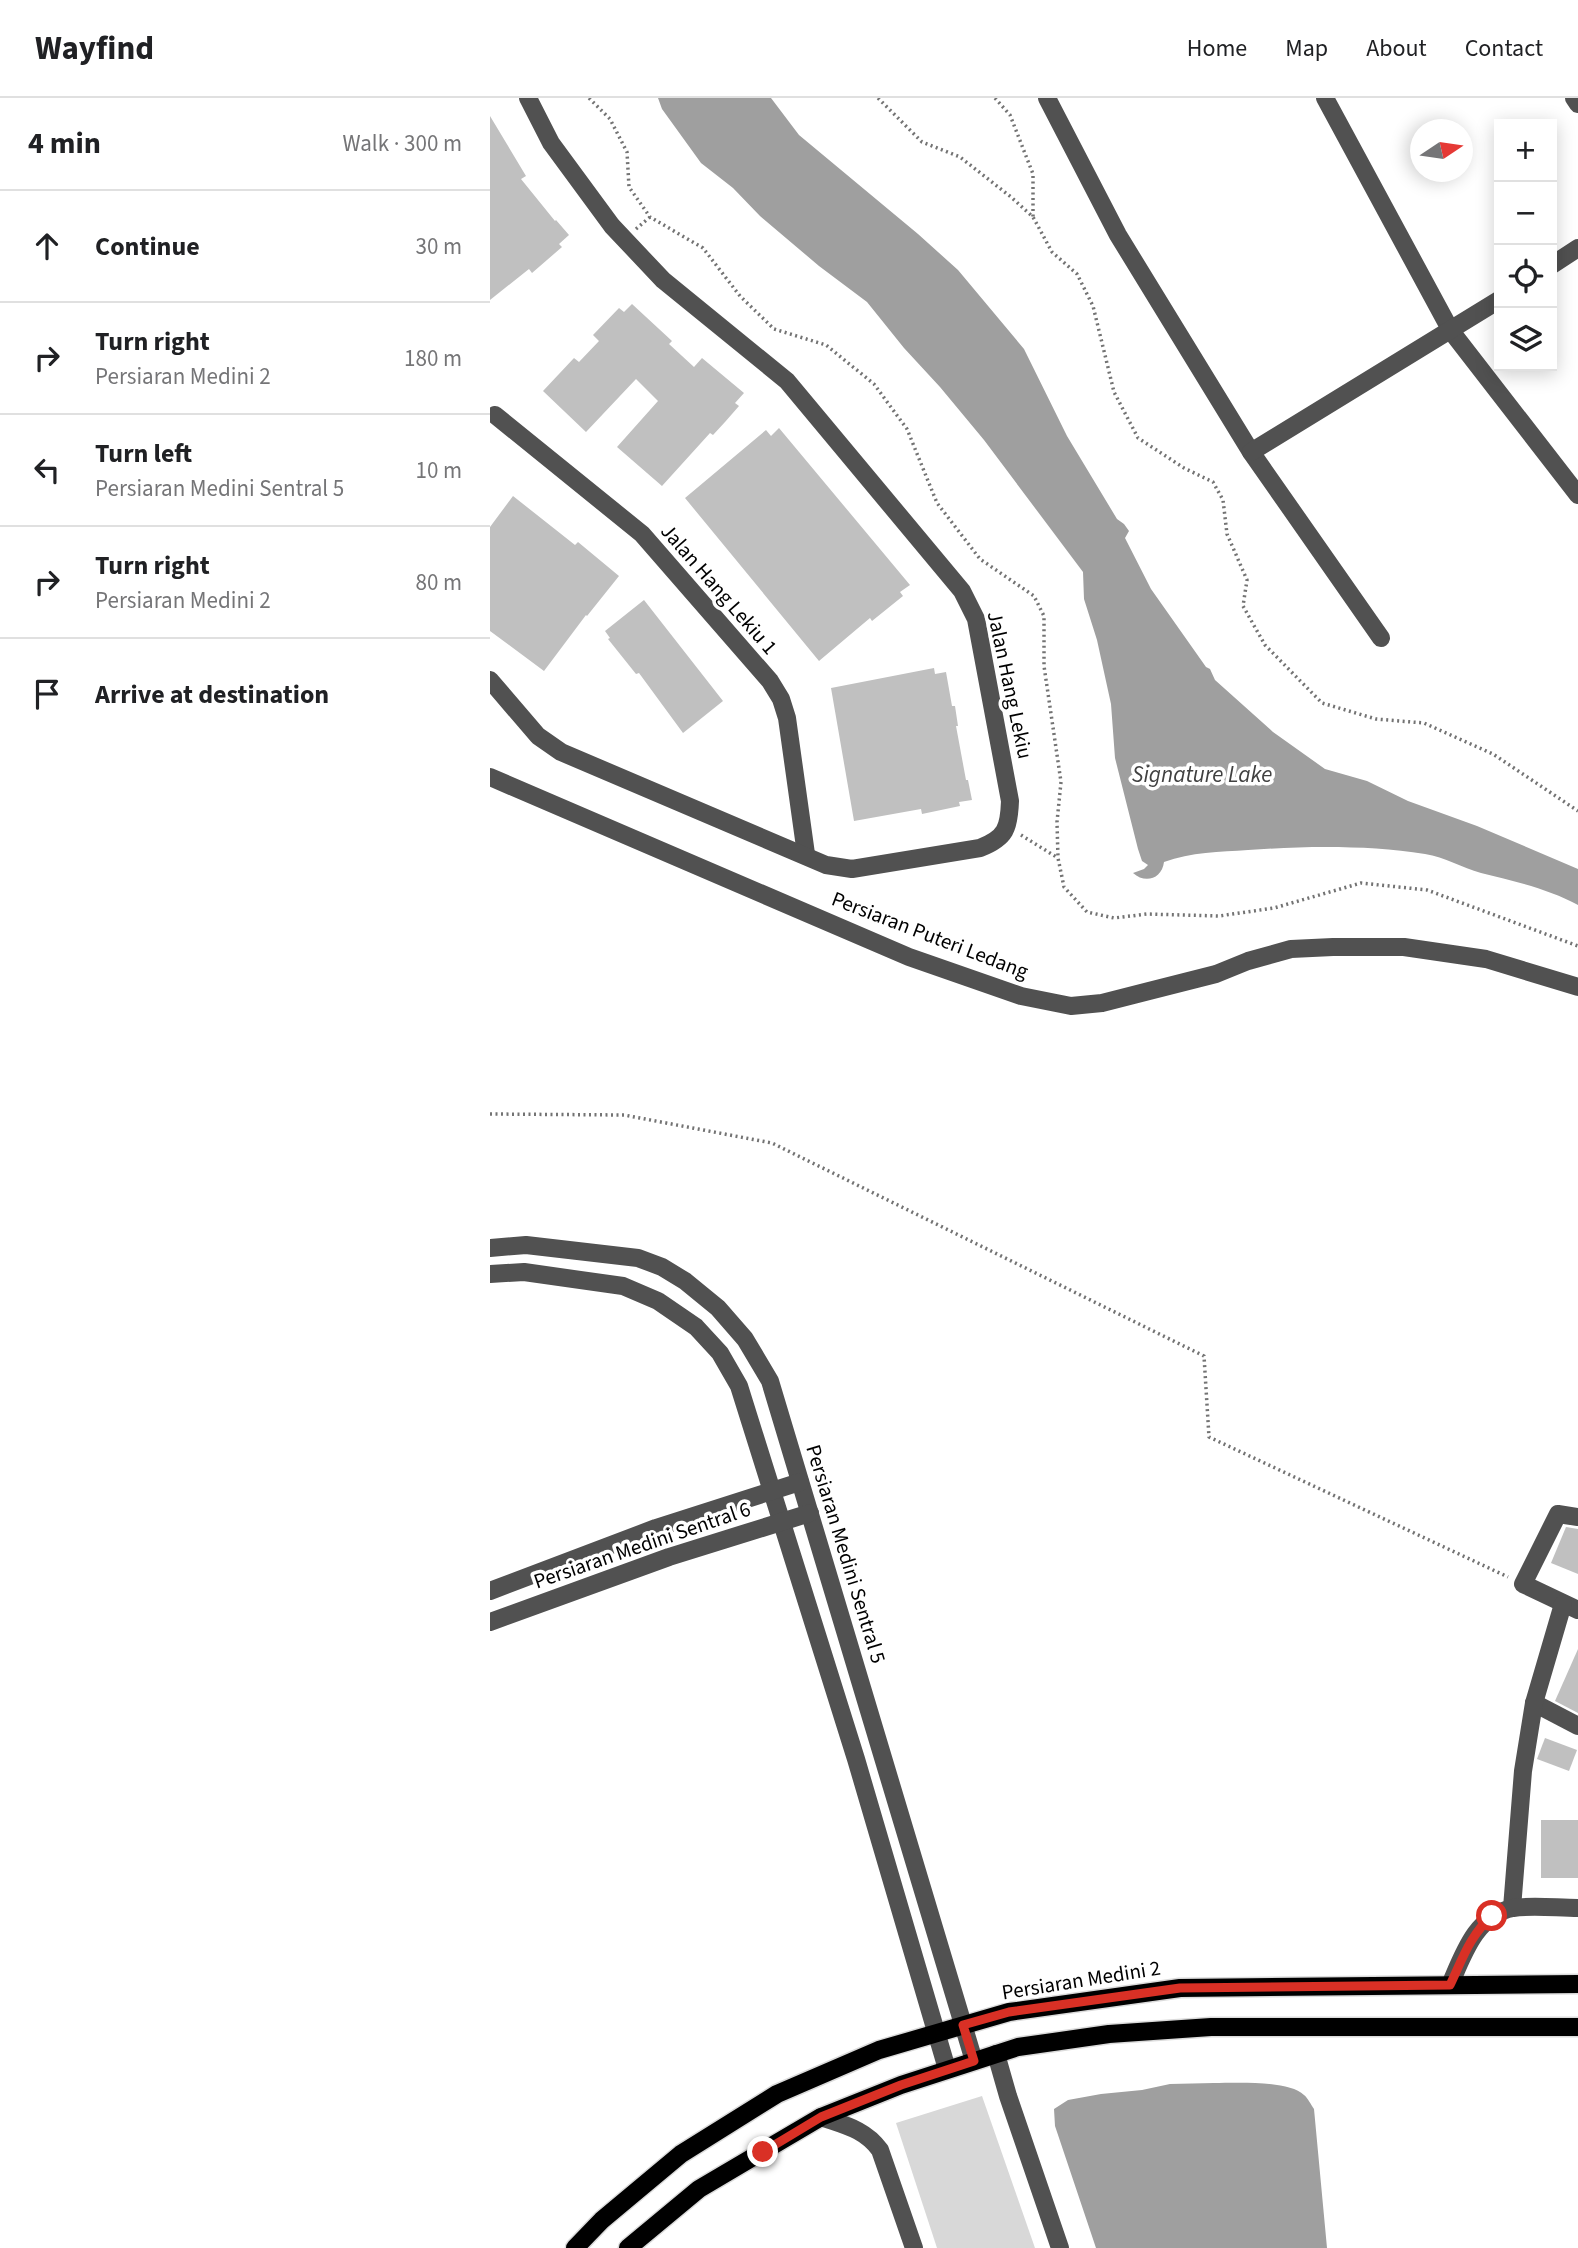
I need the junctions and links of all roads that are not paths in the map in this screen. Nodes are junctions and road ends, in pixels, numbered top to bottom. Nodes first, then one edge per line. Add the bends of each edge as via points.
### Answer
1 (528, 98) edge
2 (1047, 98) edge
3 (1325, 98) edge
4 (1574, 98) edge
5 (1578, 104) edge
6 (1578, 248) edge
7 (1557, 262) edge
8 (1494, 303) edge
9 (1451, 331) junction
10 (495, 415) dead end
11 (1251, 452) junction
12 (1578, 495) edge
13 (1381, 638) dead end
14 (490, 680) edge
15 (490, 777) edge
16 (806, 854) junction
17 (1578, 987) edge
18 (490, 1248) edge
19 (490, 1274) edge
20 (800, 1482) junction
21 (772, 1490) junction
22 (810, 1513) junction
23 (1578, 1517) edge
24 (782, 1522) junction
25 (490, 1591) edge
26 (1571, 1607) edge
27 (490, 1622) edge
28 (1534, 1703) junction
29 (1578, 1726) edge
30 (1578, 1908) edge
31 (1512, 1909) junction
32 (1578, 1984) edge
33 (1450, 1985) junction
34 (963, 2025) junction
35 (1578, 2027) edge
36 (935, 2033) junction
37 (996, 2054) junction
38 (974, 2061) junction
39 (947, 2069) junction
40 (821, 2117) junction
41 (575, 2248) edge
42 (628, 2248) edge
43 (914, 2248) edge
44 (1060, 2248) edge

1 - 16 street, Jalan Hang Lekiu via 551,143 612,226 663,279 787,380 962,591 976,619 1010,801 1010,818 996,842 852,869 827,865
2 - 11 street via 1118,235
3 - 9 street
4 - 5 street
6 - 7 street
8 - 9 street
9 - 11 street
9 - 12 street
10 - 16 street, Jalan Hang Lekiu 1 via 642,534 770,681 787,718
11 - 13 street
14 - 16 street via 538,736 561,752
15 - 17 street, Persiaran Puteri Ledang via 909,957 1021,996 1071,1006 1189,981 1291,949 1333,947 1404,947 1486,959
18 - 20 street, Persiaran Medini Sentral 5 via 526,1245 638,1258 685,1281 718,1308 745,1339 770,1381
19 - 21 street via 524,1272 623,1286 659,1301 696,1327 720,1353 739,1386
20 - 21 street, Persiaran Medini Sentral 6
20 - 22 street, Persiaran Medini Sentral 5
21 - 24 street
21 - 25 street, Persiaran Medini Sentral 6
22 - 24 street, Persiaran Medini Sentral 6
22 - 34 street, Persiaran Medini Sentral 5
23 - 26 street via 1558,1514 1523,1584
24 - 27 street, Persiaran Medini Sentral 6
24 - 36 street
26 - 28 street
28 - 29 street
28 - 31 street via 1523,1771
30 - 31 street
31 - 33 street via 1481,1926
32 - 33 main road, Persiaran Medini 2
33 - 34 main road, Persiaran Medini 2 via 1180,1988 1009,2012
34 - 36 main road, Persiaran Medini 2
34 - 38 street, Persiaran Medini Sentral 5
35 - 37 main road via 1211,2026 1032,2045
36 - 39 street
36 - 41 main road, Persiaran Medini 2 via 879,2050 777,2094 681,2154
37 - 38 main road
37 - 44 street
38 - 39 main road
39 - 40 main road
40 - 42 main road via 699,2189
40 - 43 street via 859,2130 880,2150

